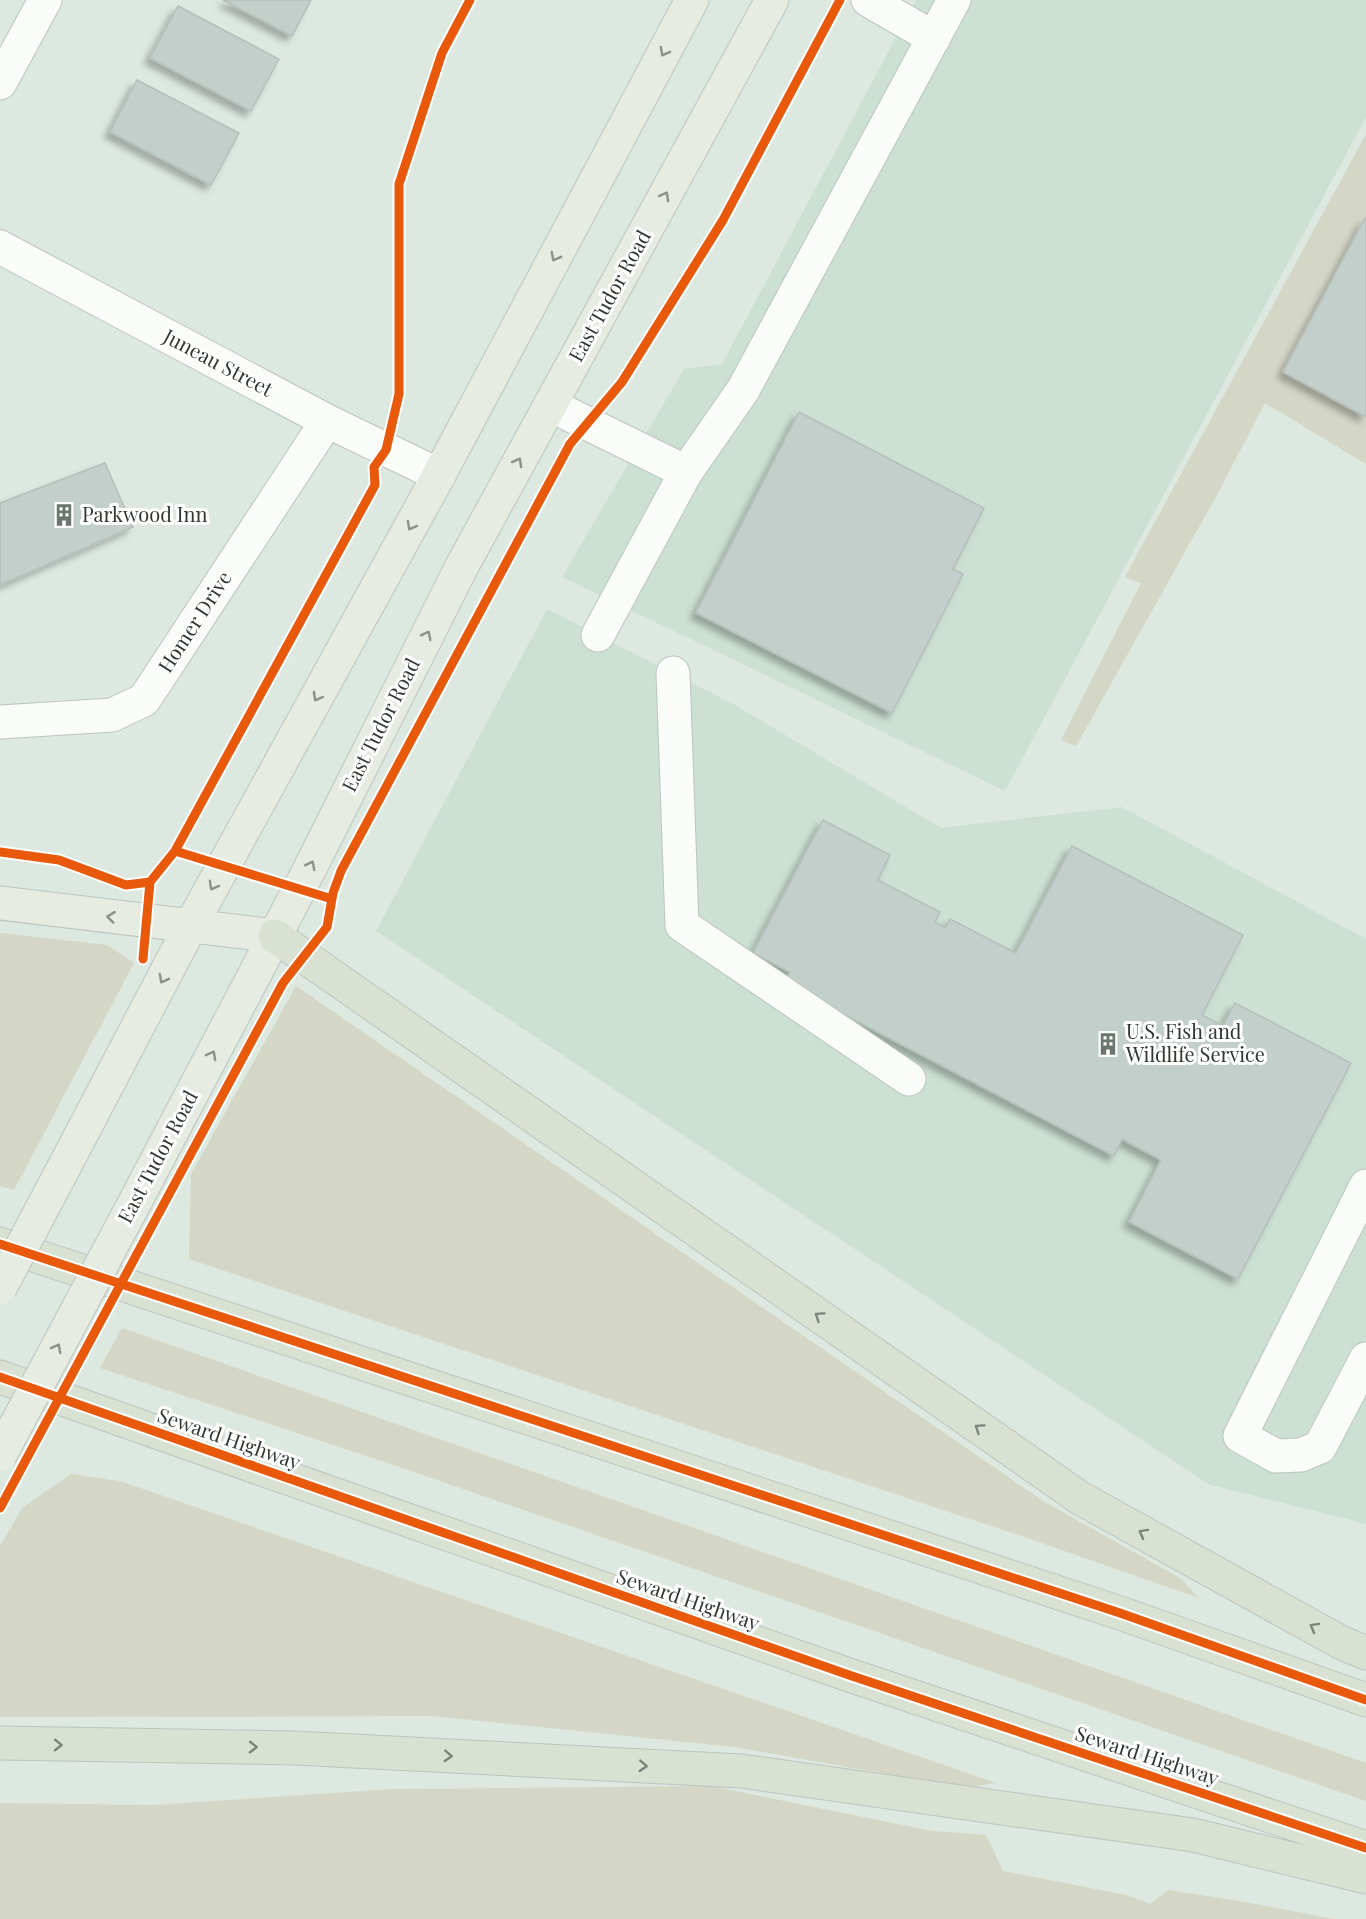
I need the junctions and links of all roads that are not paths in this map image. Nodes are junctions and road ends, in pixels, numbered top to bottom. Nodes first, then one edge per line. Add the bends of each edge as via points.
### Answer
1 (45, 0) edge
2 (692, 0) edge
3 (772, 0) edge
4 (868, 0) edge
5 (954, 0) edge
6 (933, 38) junction
7 (0, 83) edge
8 (0, 247) edge
9 (550, 405) junction
10 (327, 421) junction
11 (686, 472) junction
12 (439, 475) junction
13 (598, 635) dead end
14 (673, 673) dead end
15 (0, 722) edge
16 (0, 903) edge
17 (190, 927) junction
18 (275, 936) junction
19 (909, 1079) dead end
20 (1366, 1186) edge
21 (0, 1244) edge
22 (0, 1288) edge
23 (1366, 1359) edge
24 (0, 1377) edge
25 (0, 1455) edge
26 (1366, 1653) edge
27 (1366, 1700) edge
28 (0, 1743) edge
29 (1366, 1848) edge
30 (1366, 1877) edge

1 - 7 street
2 -> 12 main road
9 -> 3 main road, East Tudor Road
4 - 6 street
5 - 6 street
6 - 11 street via 743,390
8 - 10 street, Juneau Street
9 - 11 street
18 -> 9 main road, East Tudor Road via 462,566
10 - 12 street, Juneau Street
10 - 15 street, Homer Drive via 144,700 112,715
11 - 13 street
12 -> 17 main road
14 - 19 street via 682,925
17 -> 16 main road
17 - 18 main road
17 -> 22 main road, bridge
25 -> 18 main road, East Tudor Road, bridge
26 -> 18 highway via 1080,1498
20 - 23 street via 1240,1436 1276,1456 1301,1455 1320,1448
21 - 27 highway via 1120,1613
24 - 29 highway, Seward Highway via 849,1676
28 -> 30 highway via 295,1748 741,1771 1193,1835

